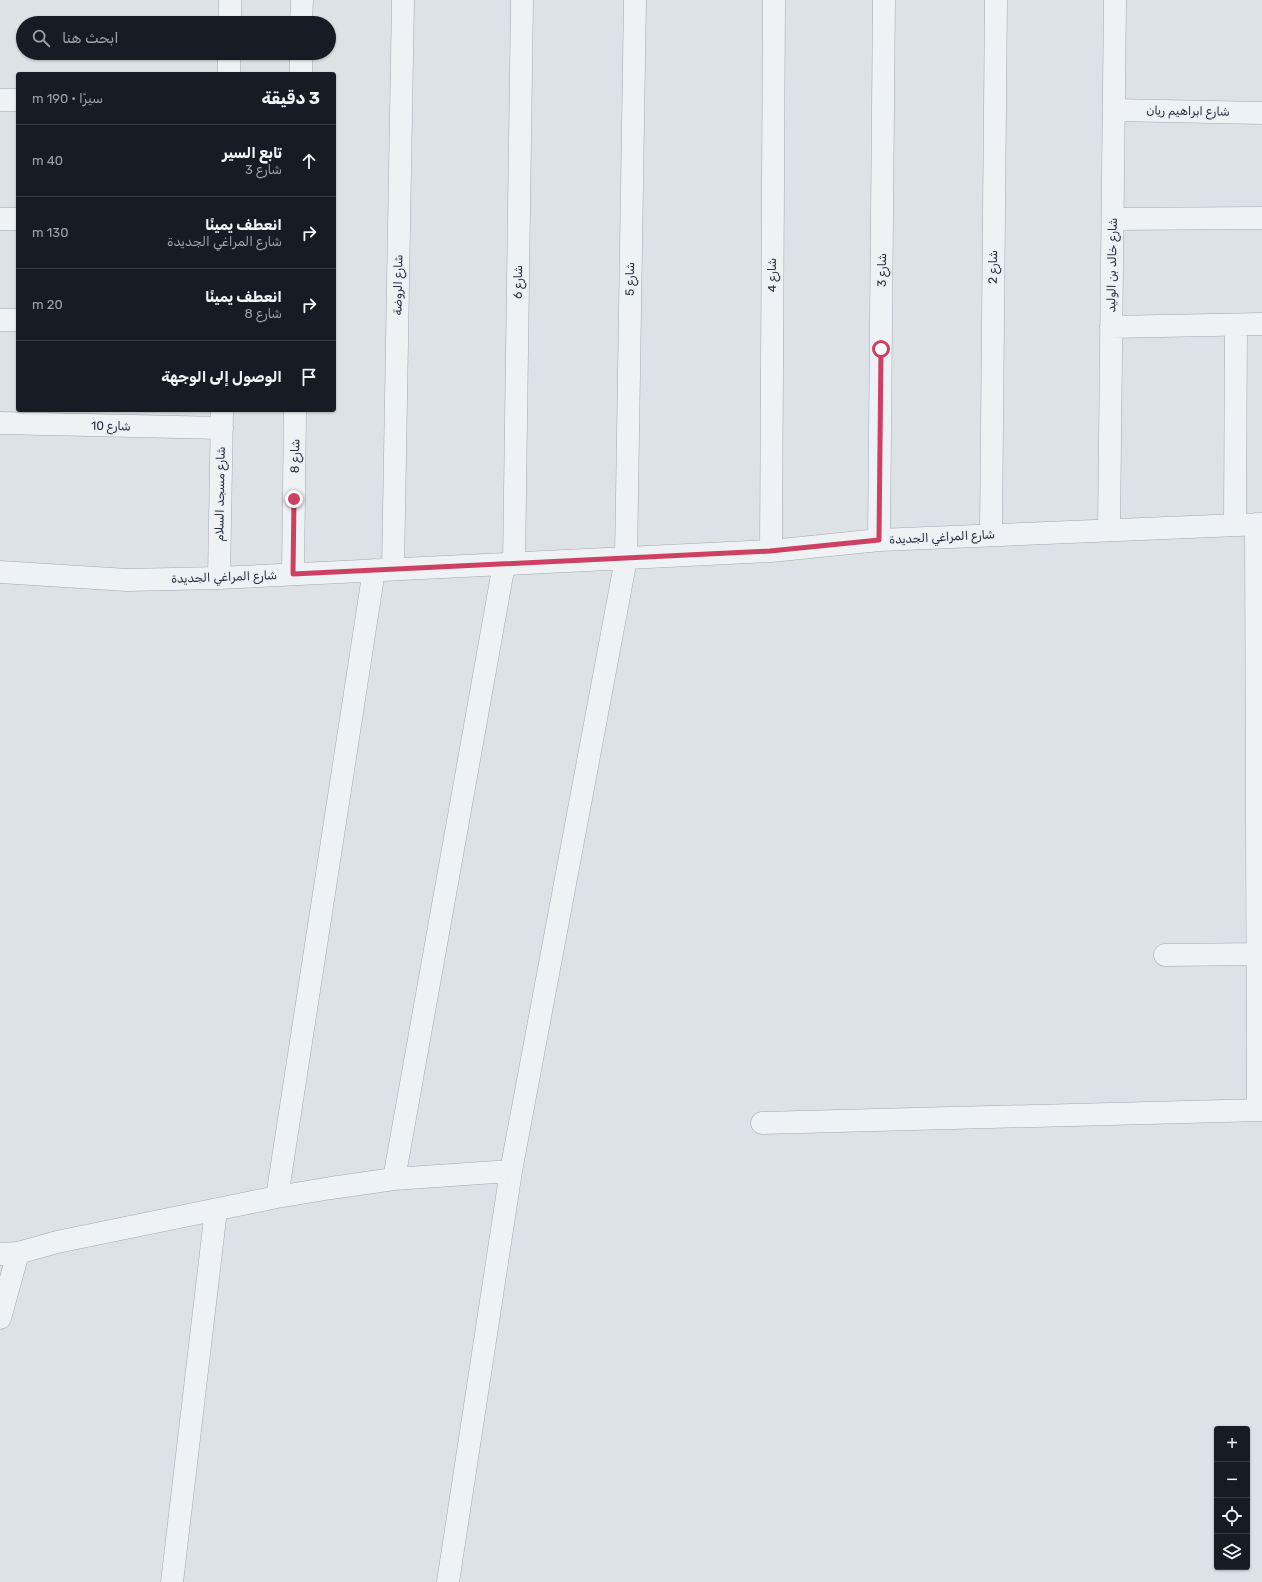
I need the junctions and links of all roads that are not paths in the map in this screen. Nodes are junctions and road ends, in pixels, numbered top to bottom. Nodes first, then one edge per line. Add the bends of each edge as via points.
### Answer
1 (230, 0) edge
2 (302, 0) edge
3 (403, 0) edge
4 (522, 0) edge
5 (635, 0) edge
6 (774, 0) edge
7 (884, 0) edge
8 (996, 0) edge
9 (1115, 0) edge
10 (230, 16) edge
11 (301, 16) edge
12 (229, 60) edge
13 (301, 60) edge
14 (229, 72) edge
15 (301, 72) edge
16 (0, 100) edge
17 (16, 100) edge
18 (1114, 110) junction
19 (1262, 113) edge
20 (1262, 218) edge
21 (0, 219) edge
22 (16, 219) edge
23 (1113, 219) junction
24 (0, 320) edge
25 (16, 320) edge
26 (1236, 324) junction
27 (1262, 324) edge
28 (1111, 327) junction
29 (295, 412) edge
30 (222, 419) edge
31 (0, 423) edge
32 (1251, 524) edge
33 (1109, 529) junction
34 (991, 534) junction
35 (879, 540) junction
36 (770, 551) junction
37 (626, 559) junction
38 (509, 564) junction
39 (384, 570) junction
40 (0, 572) edge
41 (293, 574) junction
42 (219, 578) junction
43 (1260, 954) edge
44 (1165, 955) dead end
45 (1260, 1110) edge
46 (762, 1123) dead end
47 (511, 1171) junction
48 (394, 1179) junction
49 (277, 1197) junction
50 (216, 1210) junction
51 (9, 1253) edge
52 (0, 1318) edge
53 (172, 1582) edge
54 (448, 1582) edge

1 - 10 street
2 - 11 street
3 - 39 street, شارع الروضة
4 - 38 street, شارع 6
5 - 37 street, شارع 5
6 - 36 street, شارع 4
7 - 35 street, شارع 3
8 - 34 street, شارع 2
9 - 18 street, شارع خالد بن الوليد
12 - 14 street
13 - 15 street
16 - 17 street
18 - 19 street, شارع ابراهيم ريان
18 - 23 street, شارع خالد بن الوليد
20 - 23 street
21 - 22 street
23 - 28 street, شارع خالد بن الوليد
24 - 25 street
26 - 27 street
26 - 28 street
26 - 32 street
28 - 33 street, شارع خالد بن الوليد
29 - 41 street, شارع 8
30 - 31 street, شارع 10
30 - 42 street, شارع مسجد السلام
32 - 33 street, شارع المراغي الجديدة
32 - 43 street
33 - 34 street, شارع المراغي الجديدة
34 - 35 street, شارع المراغي الجديدة
35 - 36 street, شارع المراغي الجديدة
36 - 37 street, شارع المراغي الجديدة
37 - 38 street, شارع المراغي الجديدة
37 - 47 street, شارع 5
38 - 39 street, شارع المراغي الجديدة
38 - 48 street, شارع 6
39 - 41 street, شارع المراغي الجديدة
39 - 49 street, شارع الروضة
40 - 42 street, شارع المراغي الجديدة via 127,580
41 - 42 street, شارع المراغي الجديدة
43 - 44 street
43 - 45 street
45 - 46 street
47 - 48 street
47 - 54 street, شارع 5
48 - 49 street
49 - 50 street
50 - 51 street
50 - 53 street
51 - 52 street

